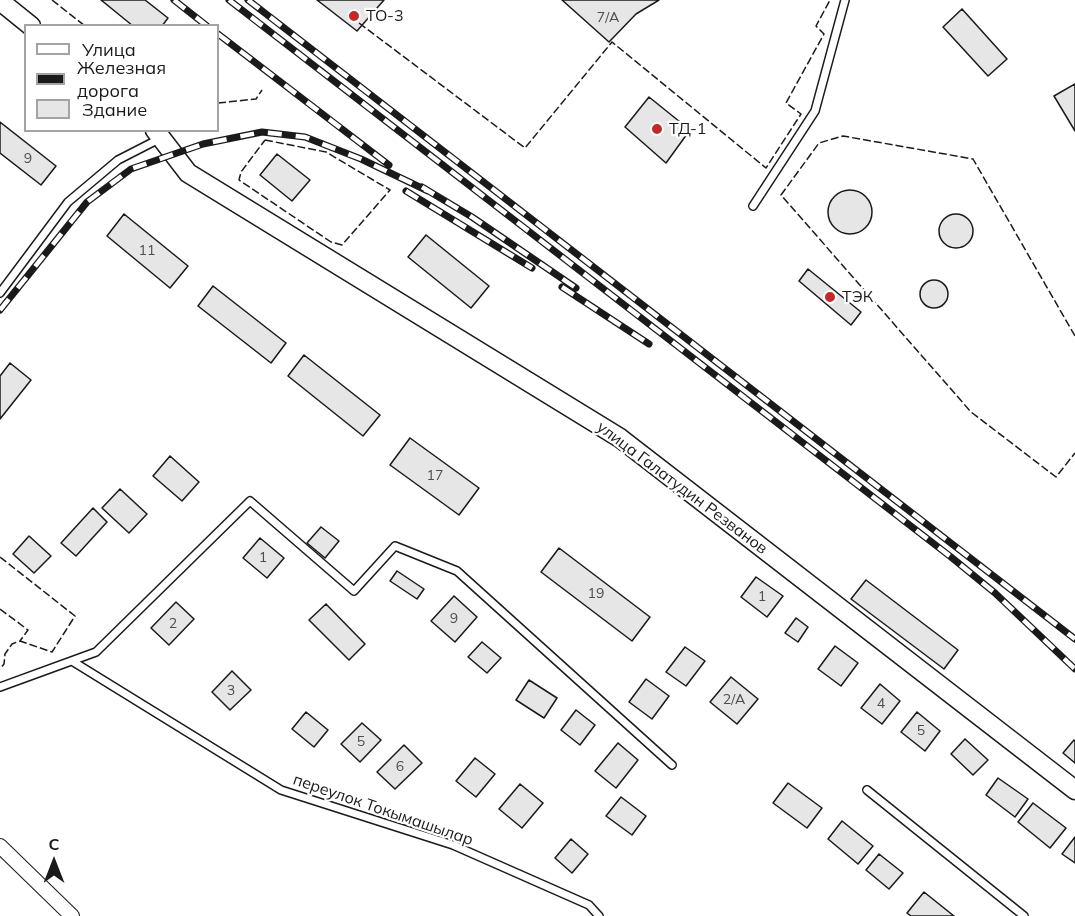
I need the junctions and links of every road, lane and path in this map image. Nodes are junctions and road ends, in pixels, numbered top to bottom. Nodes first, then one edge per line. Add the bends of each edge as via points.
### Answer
1 (845, 0) edge
2 (0, 1) edge
3 (29, 24) edge
4 (158, 134) edge
5 (753, 206) dead end
6 (0, 293) edge
7 (72, 661) junction
8 (0, 687) edge
9 (672, 765) dead end
10 (867, 790) dead end
11 (1075, 790) edge
12 (0, 846) edge
13 (72, 916) edge
14 (599, 916) edge
15 (1024, 916) edge

1 - 5 lane via 815,111
2 - 3 street
4 - 6 lane via 118,160 68,202
4 - 11 street, улица Галатудин Резванов via 188,173 620,438
7 - 8 lane
7 - 9 lane via 96,652 250,501 354,591 395,546 457,571
7 - 14 lane, переулок Токымашылар via 281,790 453,845 589,905
10 - 15 lane
12 - 13 street

